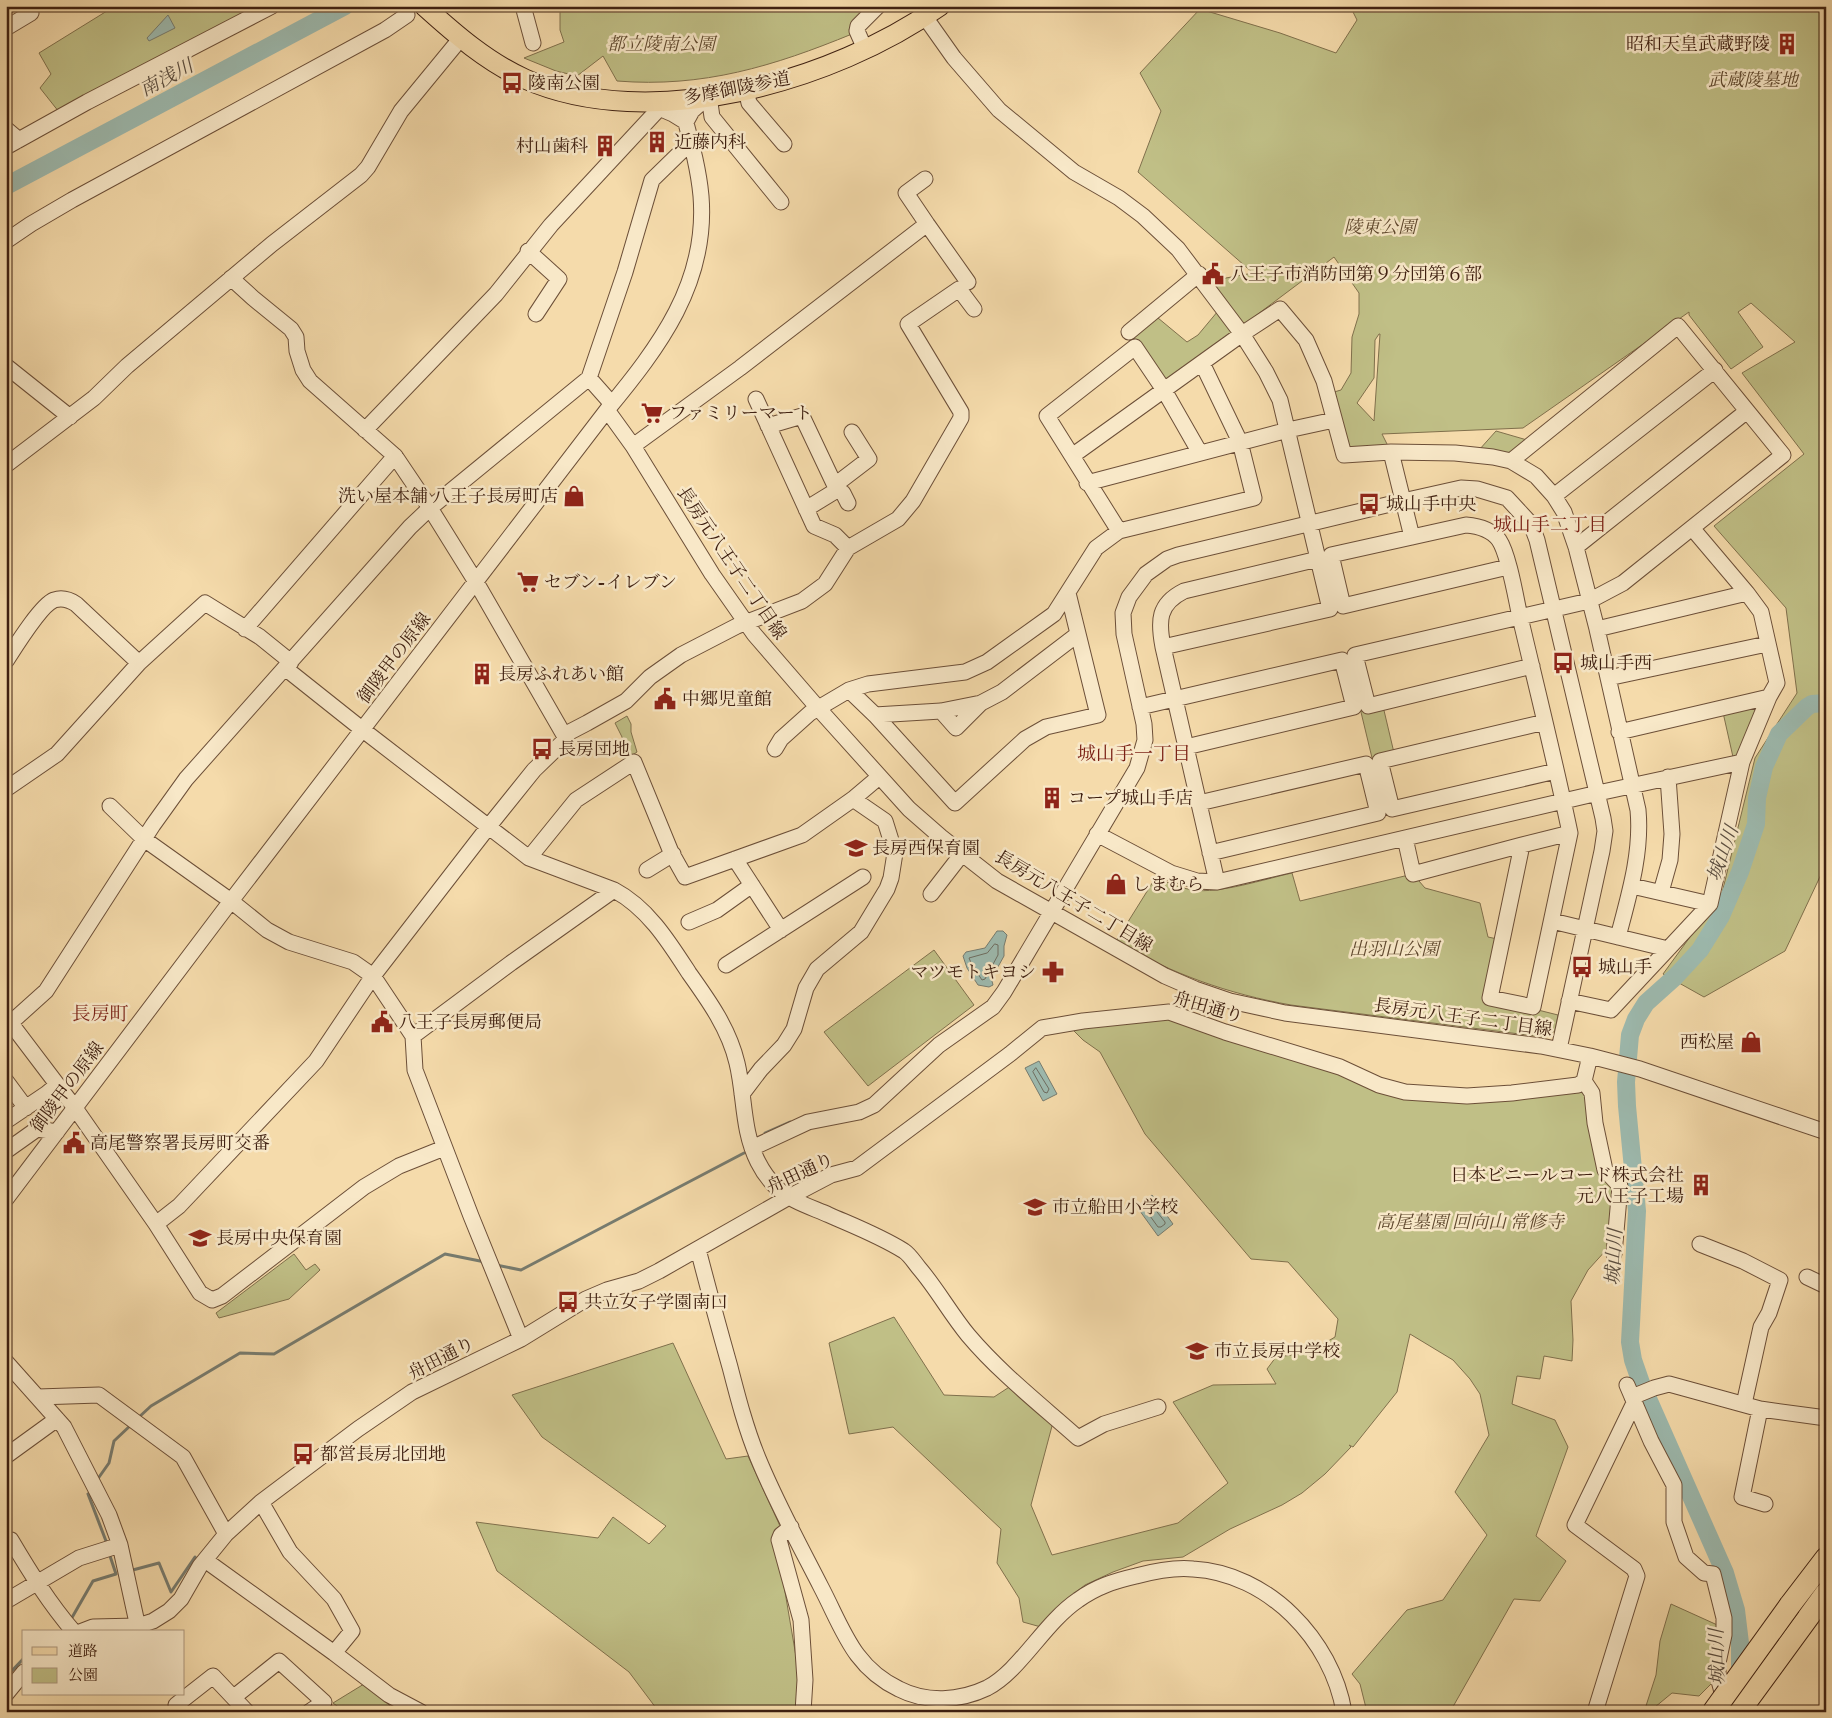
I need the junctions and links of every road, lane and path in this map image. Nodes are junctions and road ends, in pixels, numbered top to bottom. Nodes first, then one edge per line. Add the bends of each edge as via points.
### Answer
1 (272, 6) edge
2 (522, 6) edge
3 (878, 6) edge
4 (430, 9) edge
5 (933, 11) edge
6 (31, 14) dead end
7 (407, 15) dead end
8 (6, 28) edge
9 (461, 38) junction
10 (533, 43) dead end
11 (865, 49) junction
12 (746, 89) junction
13 (709, 96) junction
14 (680, 100) junction
15 (655, 110) junction
16 (686, 122) junction
17 (6, 129) edge
18 (691, 142) junction
19 (12, 144) edge
20 (784, 144) dead end
21 (925, 179) dead end
22 (781, 202) dead end
23 (927, 224) junction
24 (6, 240) edge
25 (528, 251) junction
26 (1199, 274) junction
27 (232, 278) junction
28 (968, 282) dead end
29 (974, 309) dead end
30 (536, 314) dead end
31 (1129, 332) dead end
32 (1242, 334) junction
33 (1202, 362) junction
34 (6, 366) edge
35 (1715, 370) junction
36 (589, 378) junction
37 (1164, 390) junction
38 (756, 399) dead end
39 (610, 407) junction
40 (1747, 411) junction
41 (70, 417) junction
42 (1334, 420) junction
43 (768, 426) junction
44 (365, 430) junction
45 (1288, 430) junction
46 (852, 432) dead end
47 (1240, 442) junction
48 (633, 446) junction
49 (1391, 452) junction
50 (1200, 453) junction
51 (395, 456) junction
52 (1072, 456) junction
53 (1510, 461) junction
54 (6, 465) edge
55 (1088, 482) junction
56 (836, 487) junction
57 (1554, 496) junction
58 (1403, 501) junction
59 (848, 503) dead end
60 (430, 508) junction
61 (806, 509) junction
62 (1310, 524) junction
63 (1692, 528) junction
64 (1119, 531) junction
65 (1412, 537) junction
66 (1576, 547) junction
67 (848, 548) junction
68 (1318, 559) junction
69 (1508, 567) junction
70 (476, 582) junction
71 (1068, 593) junction
72 (1747, 594) junction
73 (1589, 602) junction
74 (1554, 609) junction
75 (1520, 616) junction
76 (746, 623) junction
77 (245, 629) junction
78 (1597, 629) junction
79 (1078, 634) junction
80 (1767, 644) junction
81 (1163, 647) junction
82 (6, 661) edge
83 (139, 663) junction
84 (288, 665) junction
85 (1532, 666) junction
86 (1608, 678) junction
87 (849, 690) junction
88 (1175, 698) junction
89 (1769, 698) junction
90 (1140, 706) junction
91 (818, 708) junction
92 (874, 715) junction
93 (1545, 722) junction
94 (363, 730) junction
95 (1619, 732) junction
96 (564, 735) junction
97 (1186, 747) junction
98 (775, 749) dead end
99 (1742, 762) junction
100 (1556, 771) junction
101 (879, 777) junction
102 (1668, 777) junction
103 (1632, 786) junction
104 (6, 789) edge
105 (1598, 793) junction
106 (853, 799) junction
107 (1563, 802) junction
108 (1199, 803) junction
109 (110, 806) dead end
110 (489, 826) junction
111 (1570, 833) junction
112 (1097, 834) junction
113 (1405, 838) junction
114 (144, 839) junction
115 (1522, 845) junction
116 (1210, 853) junction
117 (673, 854) junction
118 (962, 854) junction
119 (529, 858) junction
120 (735, 859) junction
121 (647, 870) dead end
122 (863, 877) dead end
123 (1217, 882) junction
124 (752, 885) junction
125 (1632, 886) junction
126 (614, 890) junction
127 (1661, 892) junction
128 (939, 893) dead end
129 (231, 901) junction
130 (1710, 904) junction
131 (1051, 912) junction
132 (1552, 921) junction
133 (689, 922) dead end
134 (1585, 929) junction
135 (781, 930) junction
136 (1618, 937) junction
137 (1668, 949) junction
138 (726, 965) dead end
139 (373, 976) junction
140 (1569, 1001) junction
141 (8, 1023) edge
142 (413, 1036) junction
143 (1559, 1049) junction
144 (1590, 1056) junction
145 (6, 1081) edge
146 (1584, 1081) junction
147 (57, 1085) junction
148 (742, 1094) junction
149 (26, 1108) junction
150 (75, 1108) junction
151 (6, 1121) edge
152 (57, 1132) junction
153 (1826, 1132) edge
154 (444, 1148) junction
155 (752, 1148) junction
156 (6, 1151) edge
157 (789, 1197) junction
158 (6, 1199) edge
159 (156, 1224) junction
160 (1700, 1244) dead end
161 (698, 1249) junction
162 (1614, 1254) dead end
163 (1808, 1277) dead end
164 (1826, 1286) edge
165 (521, 1339) junction
166 (6, 1362) edge
167 (1632, 1395) junction
168 (38, 1397) junction
169 (1744, 1404) junction
170 (1158, 1407) dead end
171 (1760, 1409) junction
172 (1826, 1418) edge
173 (57, 1419) junction
174 (6, 1456) edge
175 (261, 1502) junction
176 (1765, 1504) dead end
177 (790, 1527) junction
178 (226, 1534) junction
179 (6, 1541) edge
180 (120, 1545) junction
181 (1826, 1558) edge
182 (205, 1560) junction
183 (37, 1583) junction
184 (1826, 1593) edge
185 (6, 1601) edge
186 (138, 1629) edge
187 (72, 1630) edge
188 (85, 1630) edge
189 (334, 1653) junction
190 (22, 1674) edge
191 (6, 1694) edge
192 (234, 1697) junction
193 (174, 1704) edge
194 (247, 1712) edge
195 (310, 1712) edge
196 (421, 1712) edge
197 (804, 1712) edge
198 (1344, 1712) edge
199 (1595, 1712) edge
200 (1713, 1712) edge
201 (1723, 1712) edge
202 (1739, 1712) edge

1 - 19 street
2 - 10 street
3 - 11 street via 858,26
4 - 9 main road, 多摩御陵参道
5 - 11 main road, 多摩御陵参道
5 - 26 street via 954,58 999,110 1074,172 1120,198 1143,216 1178,248
6 - 8 street
7 - 24 street via 65,204
9 - 15 main road, 多摩御陵参道 via 506,69 555,90 584,97 634,101
9 - 27 street via 401,111 361,175
11 - 12 main road, 多摩御陵参道 via 807,73
12 - 13 main road, 多摩御陵参道
12 - 20 street via 749,103
13 - 14 main road, 多摩御陵参道
13 - 16 street via 692,111
13 - 22 street via 712,117
14 - 15 main road, 多摩御陵参道
14 - 16 street, 御陵甲の原線
15 - 16 street via 673,114
15 - 25 street
16 - 18 street, 御陵甲の原線
17 - 19 street
18 - 36 street via 652,180
18 - 39 street, 御陵甲の原線 via 699,182 701,216 693,274 666,333
21 - 23 street via 906,193
23 - 28 street
23 - 48 street
25 - 30 street via 559,279
25 - 44 street via 496,294
26 - 31 street
26 - 32 street
27 - 41 street
27 - 44 street via 291,329 296,337 303,370 310,381
29 - 67 street via 959,289 908,324 962,412 961,418 913,501 898,519
32 - 33 street
32 - 42 street via 1280,309 1306,340 1324,381
32 - 45 street via 1280,400
33 - 37 street
33 - 47 street
34 - 41 street
35 - 40 street
35 - 53 street via 1678,326
35 - 57 street
36 - 39 street, 長房元八王子二丁目線
36 - 60 street
37 - 50 street
37 - 52 street
37 - 52 street via 1135,347 1047,416
38 - 43 street
39 - 48 street, 長房元八王子二丁目線
39 - 70 street, 御陵甲の原線
40 - 63 street via 1783,455
40 - 66 street
41 - 54 street
42 - 45 street
42 - 49 street via 1344,455
43 - 56 street via 802,416
43 - 61 street
44 - 51 street
45 - 47 street
45 - 62 street
46 - 56 street via 870,459
47 - 50 street
47 - 64 street via 1254,498
48 - 76 street, 長房元八王子二丁目線
49 - 53 street via 1455,453
49 - 58 street
50 - 55 street
51 - 60 street
51 - 77 street
52 - 55 street
53 - 57 street via 1536,476
55 - 64 street
56 - 59 street
56 - 61 street
57 - 66 street via 1568,521
58 - 62 street
58 - 65 street
58 - 74 street via 1461,488 1507,498 1531,524
60 - 70 street
60 - 84 street
61 - 67 street via 814,526 835,535
62 - 68 street
62 - 90 street via 1166,559 1146,574 1129,597 1123,614 1124,634
63 - 72 street
63 - 73 street via 1623,583
64 - 71 street via 1096,548
65 - 69 street via 1466,525 1478,526 1489,530 1499,540
65 - 69 street via 1332,556 1343,606
66 - 73 street
67 - 76 street via 824,584 802,601
68 - 81 street via 1174,595 1159,621
68 - 81 street via 1330,609
69 - 75 street
70 - 94 street, 御陵甲の原線
70 - 96 street
71 - 79 street
71 - 87 street via 1054,614 987,662 965,672 868,684
72 - 78 street
72 - 80 street via 1761,612
73 - 74 street
73 - 78 street
74 - 75 street
74 - 105 street
75 - 85 street
75 - 85 street via 1355,655 1368,706
76 - 91 street, 長房元八王子二丁目線
76 - 96 street via 681,655 650,677 626,701
77 - 83 street via 204,604
77 - 84 street via 260,637
78 - 86 street
79 - 92 street via 1002,692 981,703 941,711
79 - 92 street via 1098,715 1035,732 955,803
80 - 86 street
80 - 89 street via 1777,683
81 - 88 street
82 - 83 street via 45,606 55,600 68,599
83 - 104 street via 57,754
84 - 94 street
84 - 114 street via 186,780
85 - 93 street
86 - 95 street
87 - 91 street
87 - 92 street
88 - 90 street
88 - 97 street
88 - 97 street via 1342,660 1354,707
89 - 95 street
89 - 99 street
90 - 112 street via 1145,740 1137,768
91 - 98 street via 781,739
91 - 101 street, 長房元八王子二丁目線
93 - 100 street
93 - 100 street via 1380,761 1392,809
94 - 110 street
94 - 129 street, 御陵甲の原線
95 - 103 street
96 - 110 street via 564,741 534,770
97 - 108 street
99 - 102 street
99 - 130 street
100 - 107 street
101 - 106 street
101 - 118 street, 長房元八王子二丁目線
102 - 103 street
102 - 127 street via 1672,834 1670,860
103 - 105 street
103 - 125 street via 1640,831
105 - 107 street
105 - 134 street via 1604,841
106 - 120 street via 802,835
106 - 148 street via 885,821 895,853 887,889 861,932 818,969 806,988 794,1029
107 - 111 street
107 - 113 street
108 - 116 street
108 - 116 street via 1366,764 1378,813
109 - 114 street
110 - 119 street
110 - 139 street
111 - 115 street
111 - 132 street
112 - 123 street via 1170,874
112 - 131 street
113 - 115 street via 1412,874
113 - 123 street
114 - 129 street
114 - 141 street via 46,990
115 - 132 street via 1490,998 1532,1007
116 - 123 street
117 - 119 street via 634,762 576,800
117 - 120 street via 685,877
117 - 121 street
118 - 128 street
118 - 131 street, 長房元八王子二丁目線 via 997,881
119 - 126 street
120 - 124 street
122 - 135 street
124 - 133 street via 717,910
124 - 135 street
125 - 127 street
125 - 136 street
126 - 142 street
126 - 148 street via 652,920 715,1010 728,1036
127 - 130 street
129 - 139 street via 267,930 289,942 353,962
129 - 150 street, 御陵甲の原線
130 - 137 street
131 - 143 street, 長房元八王子二丁目線 via 1165,976 1230,1001 1285,1013
131 - 155 street via 992,1008 939,1045 874,1105 859,1112 808,1122
132 - 134 street
134 - 136 street
134 - 140 street
135 - 138 street
136 - 137 street
137 - 140 street via 1611,1010
139 - 142 street
139 - 159 street via 316,1061 179,1206
140 - 143 street
141 - 147 street
142 - 154 street via 415,1070
143 - 144 street, 長房元八王子二丁目線
144 - 146 street
144 - 153 street, 長房元八王子二丁目線 via 1640,1069
145 - 149 street
146 - 157 street, 舟田通り via 1578,1085 1467,1096 1406,1092 1379,1085 1340,1067 1168,1012 1050,1025 857,1168 832,1175
146 - 162 street via 1592,1093 1605,1170 1620,1186
147 - 149 street
147 - 150 street
148 - 155 street
149 - 151 street
150 - 152 street, 御陵甲の原線
150 - 159 street
152 - 156 street via 37,1129
152 - 158 street, 御陵甲の原線
154 - 159 street via 399,1166 364,1187 222,1296 212,1300 200,1293
154 - 165 street
155 - 157 street via 775,1186
157 - 161 street, 舟田通り
157 - 170 street via 906,1252 935,1287 968,1336 1078,1438 1104,1424
160 - 169 street via 1780,1280 1770,1313 1761,1327
161 - 165 street, 舟田通り via 639,1281 586,1299
161 - 177 street via 744,1418
163 - 164 street
165 - 175 street, 舟田通り via 412,1392
166 - 168 street
167 - 169 street via 1669,1384
167 - 199 street via 1575,1524 1634,1569 1637,1576
167 - 201 street via 1674,1485 1674,1522 1686,1557 1704,1573 1713,1574 1724,1618 1718,1663 1725,1703
168 - 173 street
168 - 178 street via 99,1395 183,1457
169 - 171 street
171 - 172 street
171 - 176 street via 1742,1497
173 - 174 street
173 - 180 street via 109,1515
175 - 178 street, 舟田通り
175 - 189 street via 290,1552 334,1599 352,1631
177 - 197 street via 779,1540 801,1620
177 - 198 street via 862,1663 887,1683 912,1695 963,1696 988,1687 1011,1669 1058,1615 1107,1582 1162,1570 1193,1568 1217,1572 1247,1584 1272,1598 1291,1614 1325,1657
178 - 182 street, 舟田通り
179 - 183 street via 11,1540
180 - 183 street via 80,1558
180 - 186 street
181 - 200 highway, bridge
182 - 186 street, 舟田通り via 169,1612
182 - 189 street
183 - 185 street
183 - 187 street
184 - 202 highway
186 - 188 street, 舟田通り via 93,1627
189 - 196 street via 388,1695
190 - 191 street
192 - 193 street via 213,1676
192 - 194 street
192 - 195 street via 279,1661 324,1702

